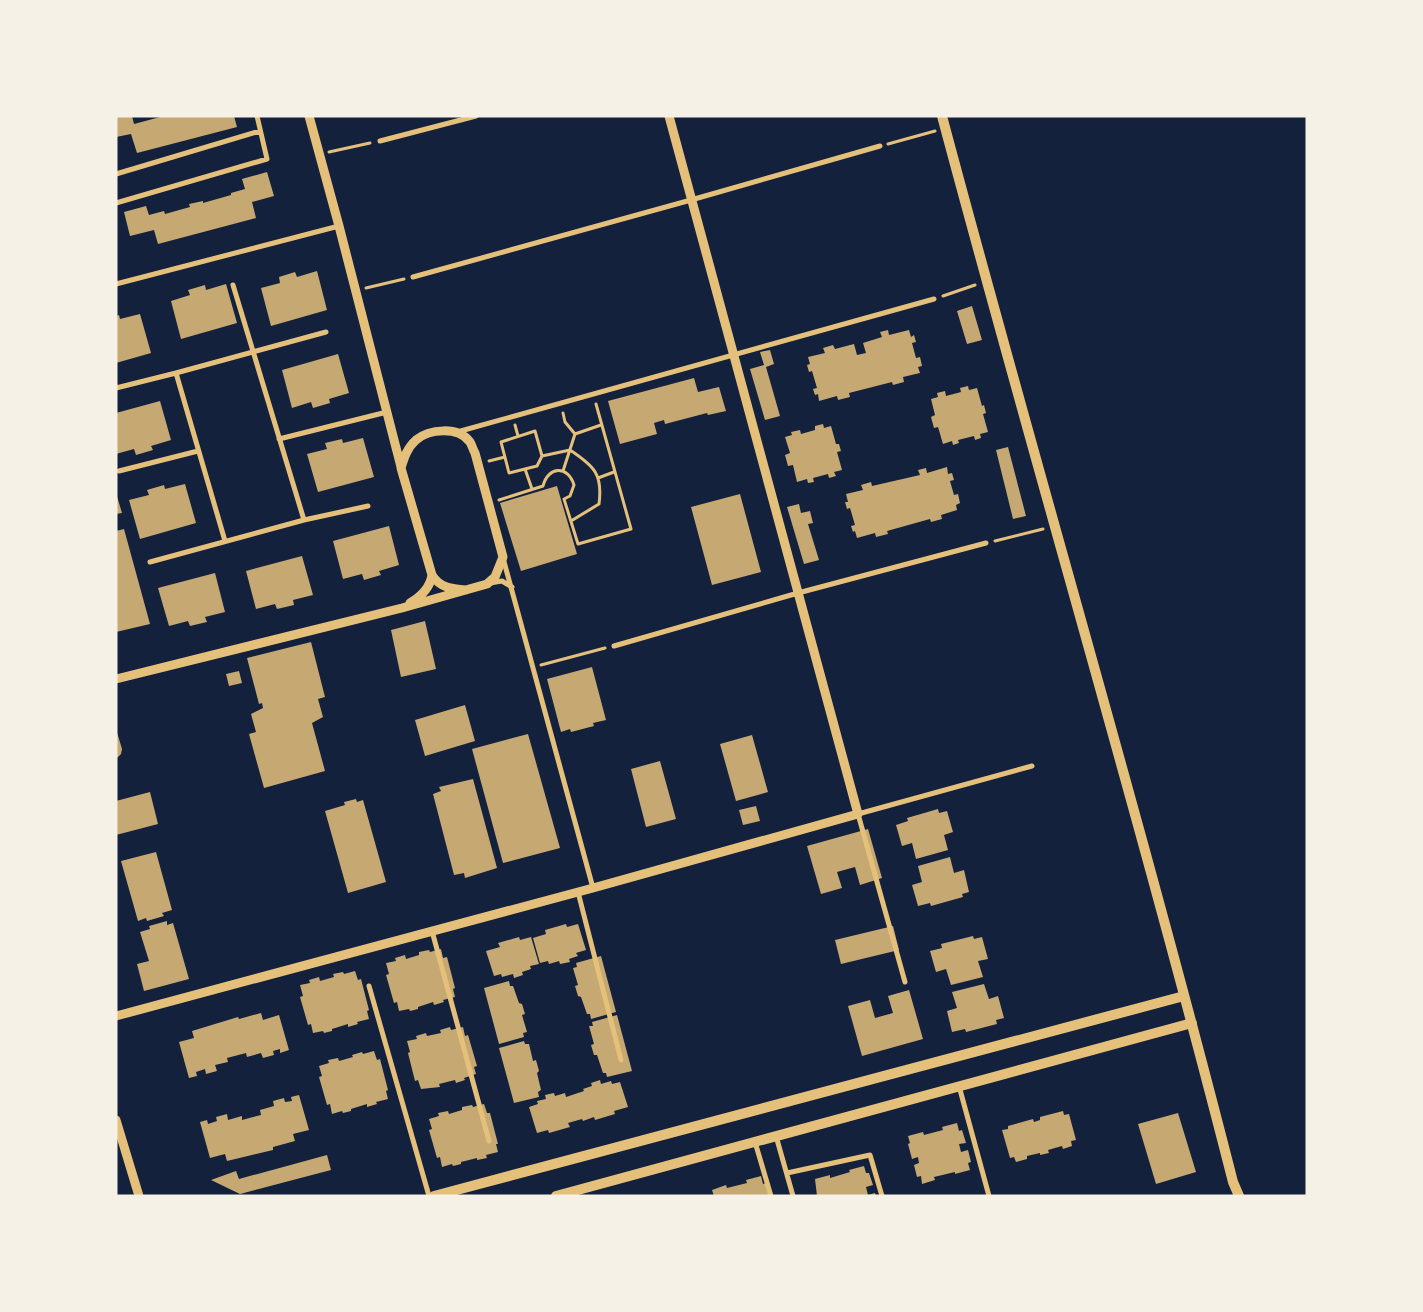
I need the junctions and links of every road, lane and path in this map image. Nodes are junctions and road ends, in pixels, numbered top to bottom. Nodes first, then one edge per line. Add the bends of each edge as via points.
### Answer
1 (257, 116) edge
2 (309, 116) edge
3 (476, 116) edge
4 (669, 116) edge
5 (942, 116) edge
6 (945, 128) junction
7 (260, 131) junction
8 (380, 141) joint
9 (880, 146) joint
10 (319, 154) junction
11 (116, 174) edge
12 (691, 200) junction
13 (116, 203) edge
14 (339, 226) junction
15 (413, 277) joint
16 (986, 282) junction
17 (116, 284) edge
18 (233, 284) dead end
19 (356, 291) junction
20 (934, 299) joint
21 (326, 332) dead end
22 (253, 353) junction
23 (733, 354) junction
24 (176, 373) junction
25 (116, 388) edge
26 (593, 394) junction
27 (560, 403) junction
28 (387, 412) junction
29 (601, 425) junction
30 (457, 432) junction
31 (575, 434) junction
32 (279, 439) junction
33 (570, 450) junction
34 (198, 451) junction
35 (542, 456) junction
36 (401, 468) junction
37 (525, 469) junction
38 (119, 471) dead end
39 (563, 471) junction
40 (614, 472) junction
41 (598, 478) junction
42 (532, 489) junction
43 (489, 503) junction
44 (368, 506) dead end
45 (304, 520) junction
46 (571, 521) junction
47 (1055, 526) junction
48 (225, 541) junction
49 (986, 543) joint
50 (503, 557) junction
51 (150, 562) dead end
52 (432, 575) junction
53 (487, 584) junction
54 (512, 587) junction
55 (466, 590) junction
56 (798, 593) junction
57 (402, 608) junction
58 (614, 646) joint
59 (533, 667) junction
60 (116, 679) edge
61 (1032, 766) dead end
62 (858, 814) junction
63 (593, 888) junction
64 (578, 892) junction
65 (432, 931) junction
66 (905, 982) dead end
67 (369, 986) dead end
68 (1184, 996) junction
69 (116, 1016) edge
70 (1192, 1023) junction
71 (621, 1060) dead end
72 (959, 1086) junction
73 (116, 1120) edge
74 (776, 1136) junction
75 (489, 1141) dead end
76 (755, 1142) junction
77 (787, 1173) junction
78 (139, 1196) edge
79 (430, 1196) edge
80 (434, 1196) edge
81 (556, 1196) edge
82 (771, 1196) edge
83 (793, 1196) edge
84 (882, 1196) edge
85 (989, 1196) edge
86 (1239, 1196) edge

1 - 7 street
2 - 10 street
3 - 8 street
4 - 12 street
5 - 6 main road
6 - 9 path
6 - 16 main road
7 - 11 street
7 - 13 street via 267,160
8 - 10 path
9 - 12 street
10 - 14 street
12 - 15 street
12 - 23 street
14 - 17 street
14 - 19 street
15 - 19 path
16 - 20 path
16 - 47 main road
18 - 22 street
19 - 28 street
20 - 23 street
21 - 22 street
22 - 24 street
22 - 32 street
23 - 26 street
23 - 56 street
24 - 25 street
24 - 34 street
26 - 27 street
26 - 29 path
27 - 30 street
27 - 31 path via 565,422
28 - 32 street
28 - 36 street
29 - 31 path
29 - 40 path
30 - 36 street via 429,433 416,440 406,452
30 - 43 street via 470,441
31 - 33 path
32 - 45 street
33 - 35 path
33 - 39 path
33 - 41 path via 588,462
34 - 38 street
34 - 48 street
35 - 37 path via 537,466
35 - 37 path via 535,431 502,442 509,473
36 - 52 street
37 - 42 path
39 - 42 path via 550,473 543,486
39 - 46 path via 569,474 574,485 570,496 564,499
40 - 41 path
40 - 46 path via 630,530 578,544
41 - 46 path via 599,504
42 - 43 path
43 - 50 street
44 - 45 street
45 - 48 street
47 - 49 path
47 - 68 main road
48 - 51 street
49 - 56 street
50 - 53 street via 495,577
50 - 54 street
52 - 55 street via 440,585
52 - 57 street via 425,591
53 - 54 street via 502,581
53 - 55 street
54 - 59 street
55 - 57 street
56 - 58 street
56 - 62 street
57 - 60 street
58 - 59 path
59 - 63 street
61 - 62 street
62 - 63 street
62 - 66 street
63 - 64 street
64 - 65 street
64 - 71 street
65 - 69 street
65 - 75 street
67 - 79 street
68 - 70 main road
68 - 80 main road
70 - 72 main road
70 - 86 main road
72 - 74 main road
72 - 85 street
73 - 78 street
74 - 76 main road
74 - 77 street
76 - 81 main road
76 - 82 street
77 - 83 street
77 - 84 street via 870,1154

